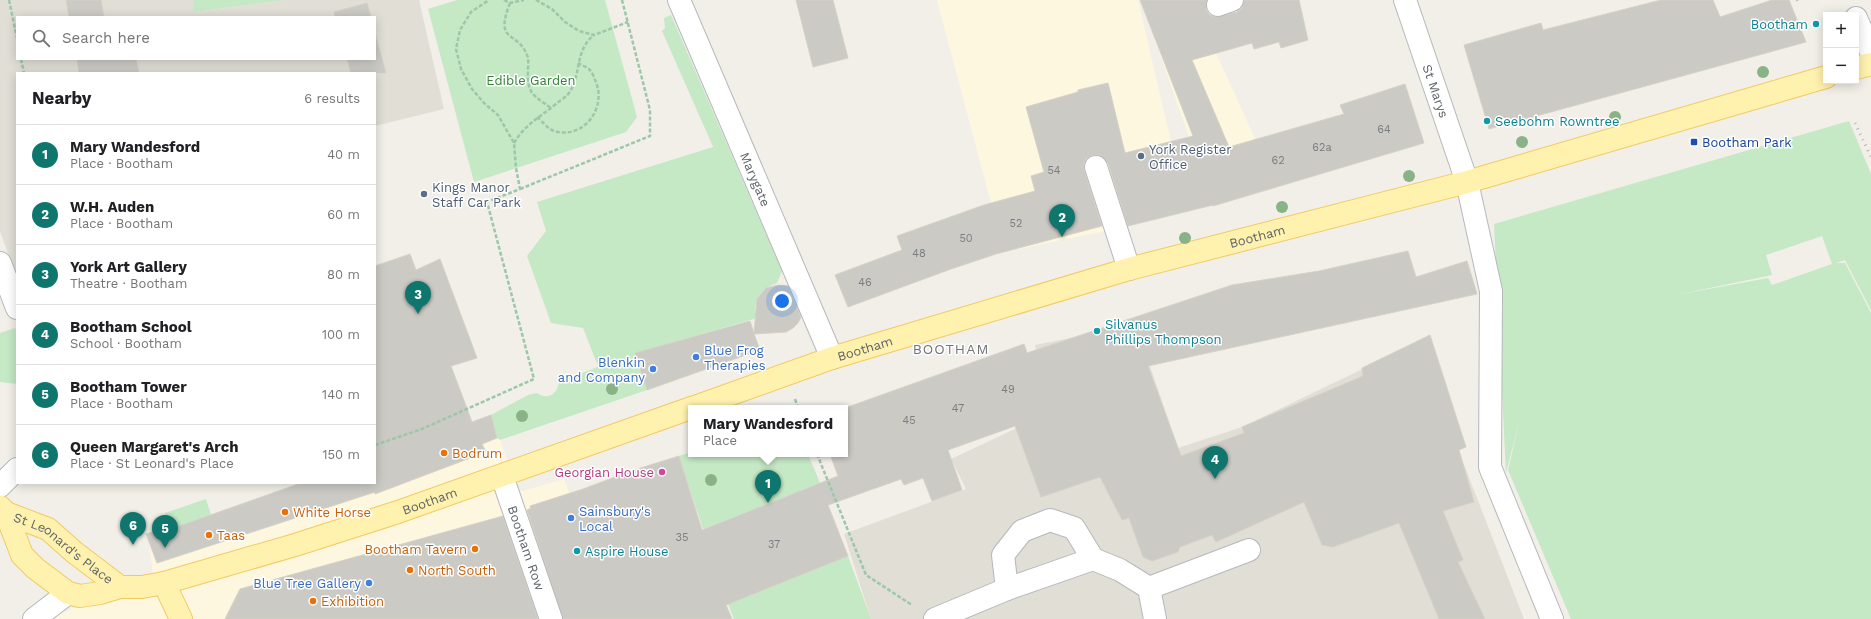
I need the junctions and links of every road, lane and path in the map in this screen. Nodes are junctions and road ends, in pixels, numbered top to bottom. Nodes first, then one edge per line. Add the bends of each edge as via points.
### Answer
1 (9, 0) edge
2 (489, 0) edge
3 (504, 0) edge
4 (524, 0) edge
5 (536, 0) edge
6 (622, 0) edge
7 (679, 0) edge
8 (1405, 0) edge
9 (1848, 0) edge
10 (510, 3) junction
11 (1853, 12) edge
12 (628, 22) junction
13 (1859, 25) edge
14 (16, 33) edge
15 (594, 35) junction
16 (1871, 52) edge
17 (21, 60) edge
18 (578, 63) junction
19 (1871, 64) edge
20 (1859, 67) edge
21 (24, 72) edge
22 (1823, 78) edge
23 (551, 108) junction
24 (537, 117) junction
25 (514, 142) junction
26 (1096, 167) dead end
27 (1467, 182) junction
28 (520, 189) junction
29 (0, 263) edge
30 (1129, 269) junction
31 (16, 305) edge
32 (832, 358) junction
33 (700, 405) edge
34 (688, 409) edge
35 (376, 445) edge
36 (818, 457) edge
37 (16, 470) edge
38 (502, 476) junction
39 (0, 486) edge
40 (3, 510) edge
41 (1249, 550) dead end
42 (1093, 560) junction
43 (164, 583) junction
44 (120, 587) junction
45 (1149, 588) junction
46 (1007, 589) junction
47 (68, 593) junction
48 (943, 616) edge
49 (34, 619) edge
50 (181, 619) edge
51 (551, 619) edge
52 (1155, 619) edge
53 (1552, 619) edge

1 - 14 path
2 - 25 path via 471,12 460,30 456,49 461,69 472,89 498,115
3 - 10 path
4 - 10 path
5 - 15 path via 552,8 565,22 579,31
6 - 12 path
7 - 32 street, Marygate
8 - 27 street, St Marys
9 - 11 street
10 - 23 path via 504,27 508,36 524,48 528,57 527,86 534,97
12 - 15 path
12 - 28 path via 650,110 650,136
13 - 16 street
15 - 18 path via 587,41
17 - 21 path
18 - 23 path via 575,80 568,94
18 - 24 path via 590,70 596,81 600,96 597,111 578,130 565,132 552,131
19 - 20 main road
22 - 27 main road, Bootham
23 - 24 path
24 - 25 path via 521,130
25 - 28 path
26 - 30 street
27 - 30 main road, Bootham
27 - 53 street, St Marys via 1491,291 1490,467
28 - 35 path via 487,202 534,379 422,430
29 - 31 street
30 - 32 main road, Bootham
32 - 33 main road, Bootham
34 - 38 main road, Bootham
36 - 48 path via 866,575 919,609
37 - 39 street
38 - 43 main road, Bootham via 294,545
38 - 51 street, Bootham Row
40 - 44 main road, St Leonard's Place via 48,529
40 - 47 main road, St Leonard's Place via 22,555 39,572
41 - 45 street
42 - 45 street via 1120,570
42 - 46 street
42 - 46 street via 1074,528 1050,520 1022,531 1004,555
43 - 44 main road, St Leonard's Place
43 - 50 main road
44 - 47 main road, St Leonard's Place via 80,596
45 - 52 street
46 - 48 street
47 - 49 street

